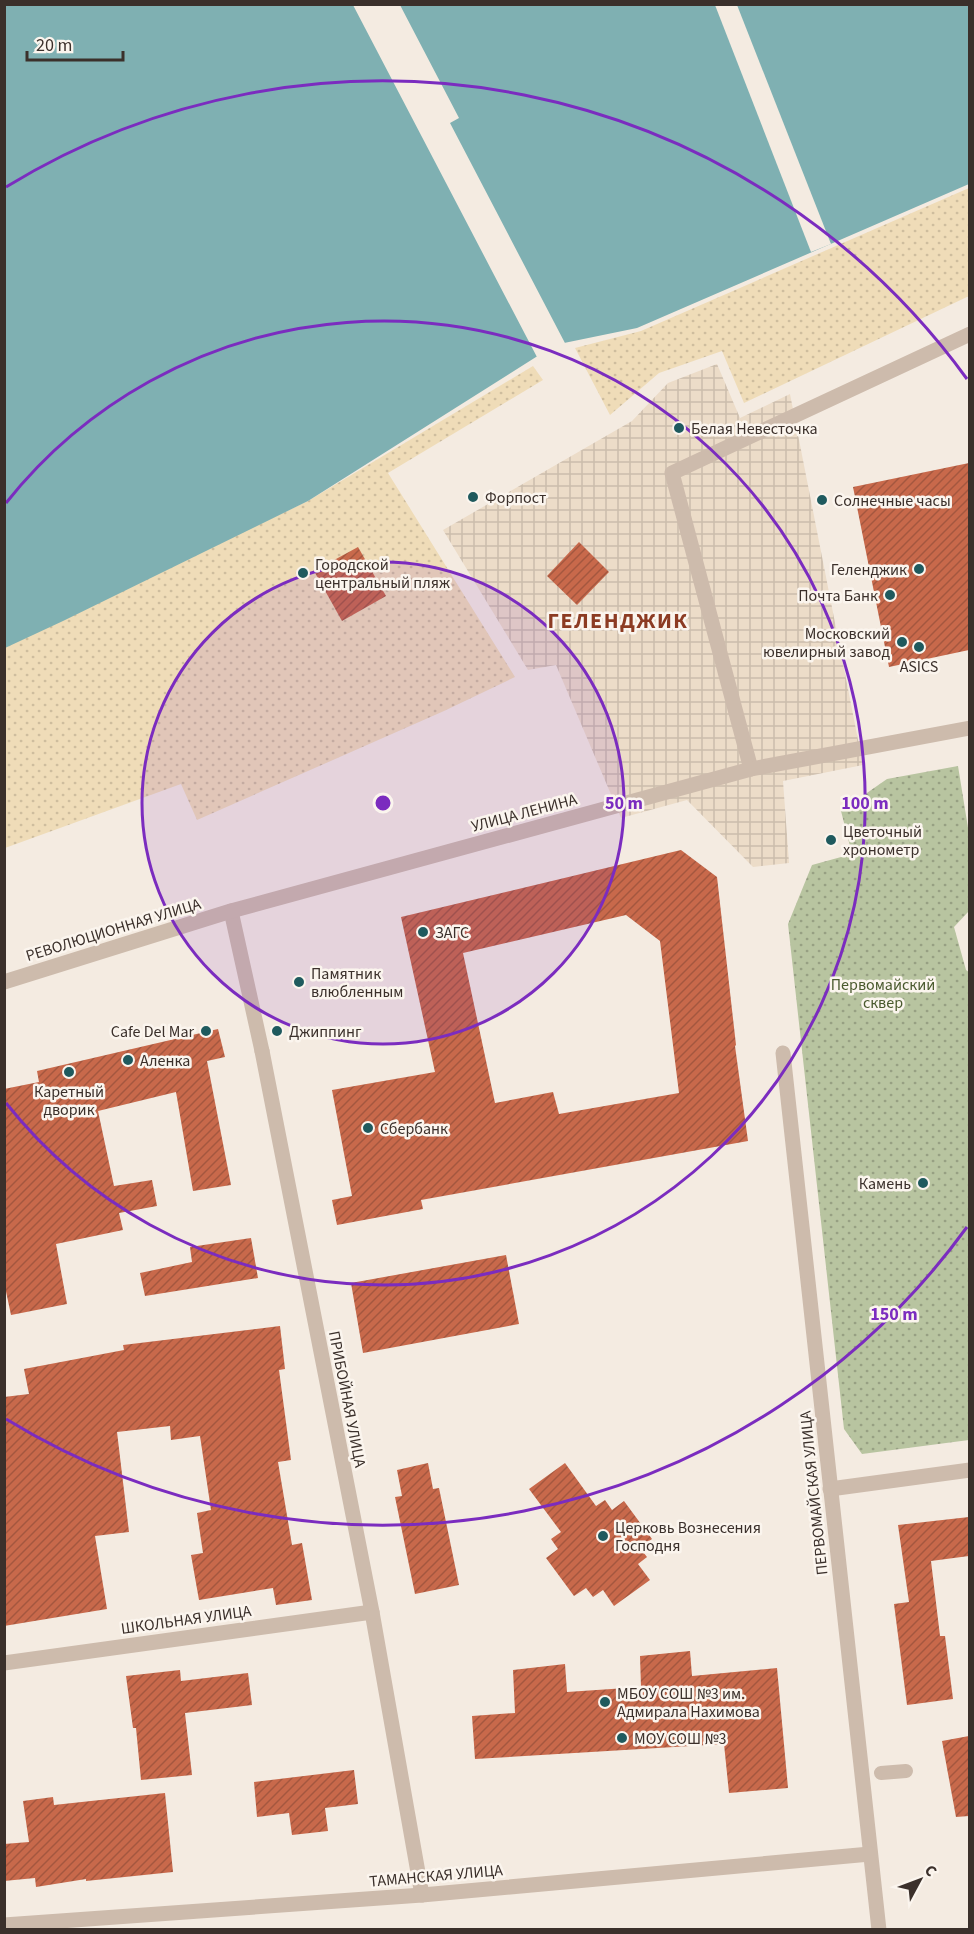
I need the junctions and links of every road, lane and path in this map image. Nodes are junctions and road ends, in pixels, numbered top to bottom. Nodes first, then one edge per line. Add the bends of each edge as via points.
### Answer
1 (969, 334) edge
2 (969, 728) edge
3 (751, 769) junction
4 (231, 910) junction
5 (4, 982) edge
6 (783, 1053) dead end
7 (969, 1470) edge
8 (830, 1490) junction
9 (372, 1612) junction
10 (4, 1663) edge
11 (906, 1771) dead end
12 (881, 1773) dead end
13 (870, 1854) junction
14 (422, 1896) junction
15 (4, 1925) edge
16 (879, 1929) edge

1 - 3 street via 672,473
2 - 3 street, УЛИЦА ЛЕНИНА
3 - 4 street, УЛИЦА ЛЕНИНА
4 - 5 street, РЕВОЛЮЦИОННАЯ УЛИЦА
4 - 9 street, ПРИБОЙНАЯ УЛИЦА
6 - 8 street, ПЕРВОМАЙСКАЯ УЛИЦА
7 - 8 street
8 - 13 street, ПЕРВОМАЙСКАЯ УЛИЦА
9 - 10 street, ШКОЛЬНАЯ УЛИЦА
9 - 14 street, ПРИБОЙНАЯ УЛИЦА
11 - 12 lane
13 - 14 street, ТАМАНСКАЯ УЛИЦА
13 - 16 street, ПЕРВОМАЙСКАЯ УЛИЦА
14 - 15 street, ТАМАНСКАЯ УЛИЦА

